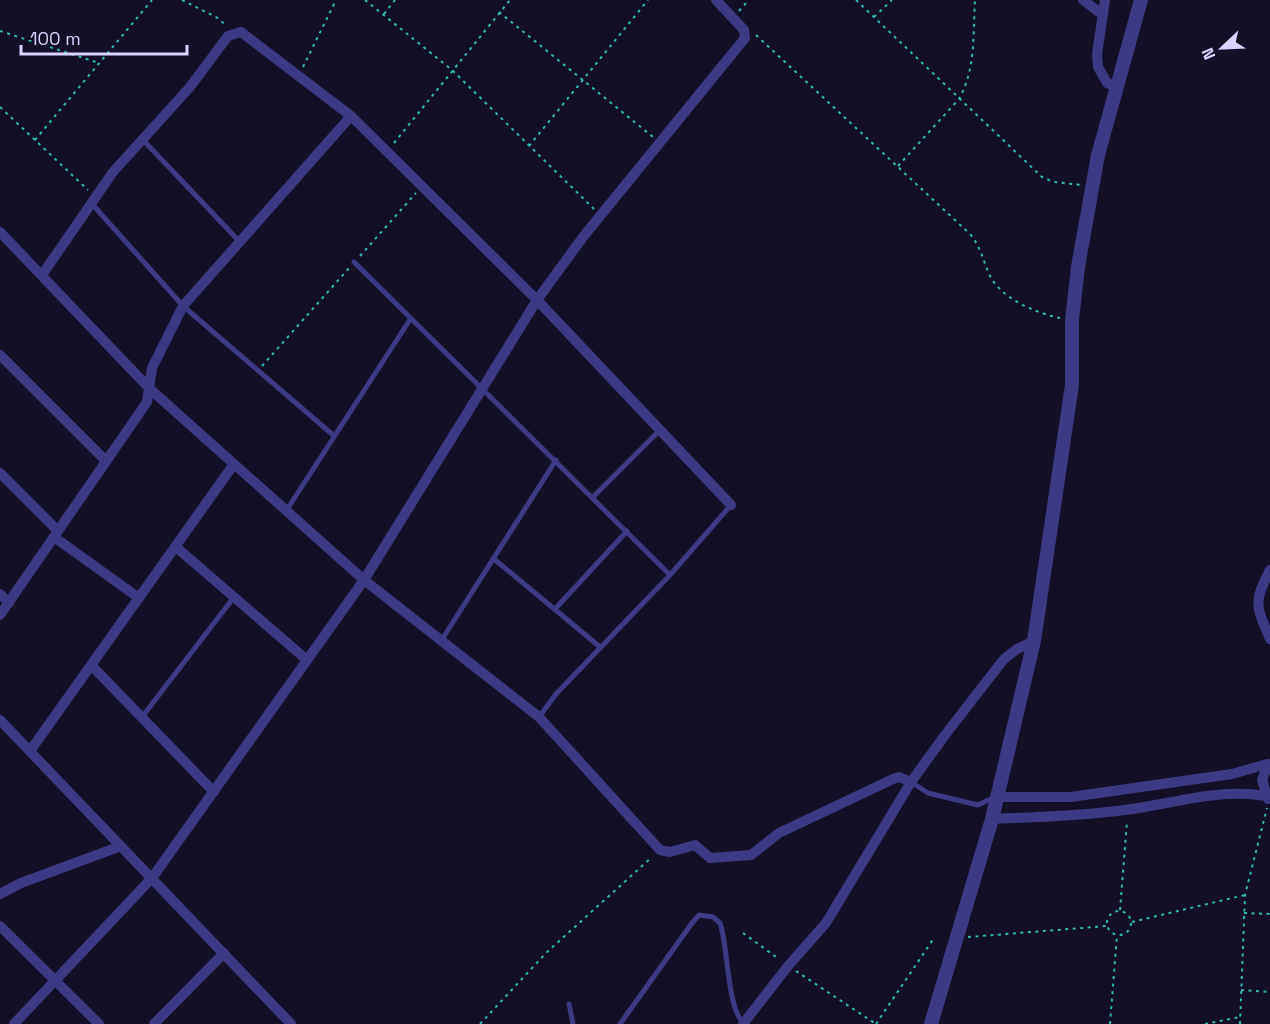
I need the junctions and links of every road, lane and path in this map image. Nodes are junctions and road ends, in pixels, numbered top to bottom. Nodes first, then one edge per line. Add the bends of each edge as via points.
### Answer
1 (153, 0) edge
2 (182, 0) edge
3 (336, 0) edge
4 (366, 0) edge
5 (395, 0) edge
6 (510, 0) edge
7 (648, 0) edge
8 (716, 0) edge
9 (749, 0) edge
10 (856, 0) edge
11 (892, 0) edge
12 (975, 0) edge
13 (1083, 0) edge
14 (1105, 0) edge
15 (1141, 0) edge
16 (499, 12) junction
17 (384, 15) junction
18 (1103, 15) junction
19 (732, 17) junction
20 (874, 17) junction
21 (0, 31) edge
22 (231, 33) junction
23 (745, 34) junction
24 (99, 63) junction
25 (452, 70) junction
26 (298, 77) junction
27 (582, 80) junction
28 (1115, 86) junction
29 (959, 99) junction
30 (0, 107) edge
31 (351, 117) junction
32 (35, 140) junction
33 (144, 140) junction
34 (659, 143) junction
35 (529, 146) junction
36 (387, 152) junction
37 (898, 166) junction
38 (422, 186) junction
39 (1092, 186) junction
40 (95, 202) junction
41 (600, 215) junction
42 (0, 232) edge
43 (240, 242) junction
44 (354, 262) junction
45 (42, 275) junction
46 (537, 300) junction
47 (183, 306) junction
48 (411, 318) junction
49 (1072, 320) junction
50 (0, 355) edge
51 (257, 372) junction
52 (483, 388) junction
53 (150, 389) junction
54 (660, 430) junction
55 (333, 435) junction
56 (556, 460) junction
57 (106, 461) junction
58 (234, 464) junction
59 (0, 473) edge
60 (592, 497) junction
61 (731, 505) joint
62 (286, 511) junction
63 (627, 531) junction
64 (56, 534) junction
65 (176, 547) junction
66 (494, 558) junction
67 (1270, 570) edge
68 (670, 575) junction
69 (364, 580) junction
70 (0, 594) edge
71 (234, 597) junction
72 (139, 598) junction
73 (9, 603) junction
74 (555, 609) junction
75 (0, 615) edge
76 (1270, 639) edge
77 (441, 641) junction
78 (1034, 641) junction
79 (600, 647) junction
80 (307, 660) junction
81 (91, 665) junction
82 (142, 717) junction
83 (539, 717) junction
84 (0, 720) edge
85 (30, 751) junction
86 (1269, 763) edge
87 (911, 782) junction
88 (214, 792) junction
89 (996, 797) junction
90 (1269, 800) edge
91 (1128, 810) junction
92 (992, 819) junction
93 (121, 846) junction
94 (660, 850) junction
95 (152, 878) junction
96 (0, 894) edge
97 (1245, 895) junction
98 (1119, 910) junction
99 (1244, 913) junction
100 (1270, 914) edge
101 (1132, 922) junction
102 (0, 926) edge
103 (1107, 926) junction
104 (743, 933) dead end
105 (1117, 935) junction
106 (934, 938) dead end
107 (956, 938) junction
108 (224, 953) junction
109 (788, 966) junction
110 (56, 981) junction
111 (1241, 990) junction
112 (1270, 992) edge
113 (569, 1004) dead end
114 (1240, 1017) junction
115 (14, 1024) edge
116 (99, 1024) edge
117 (154, 1024) edge
118 (291, 1024) edge
119 (480, 1024) edge
120 (573, 1024) edge
121 (620, 1024) edge
122 (744, 1024) edge
123 (876, 1024) edge
124 (932, 1024) edge
125 (1110, 1024) edge
126 (1205, 1024) edge
127 (1240, 1024) edge

1 - 24 path
2 - 22 path via 222,20
3 - 26 path
4 - 17 path
5 - 17 path
6 - 16 path
7 - 27 path
8 - 19 street
9 - 19 path
10 - 20 path
11 - 20 path
12 - 29 path via 970,73
13 - 18 street
14 - 18 street
15 - 28 street
16 - 25 path
16 - 27 path
17 - 25 path
18 - 28 street via 1098,67 1107,83
19 - 23 street
20 - 29 path
21 - 24 path
22 - 26 street via 241,32
22 - 33 street
23 - 34 street
23 - 37 path via 761,38
24 - 32 path
25 - 35 path
25 - 36 path
26 - 31 street
27 - 34 path
27 - 35 path
28 - 39 street
29 - 37 path
29 - 39 path via 1042,177
30 - 32 path
31 - 36 street
31 - 43 street
32 - 40 path
33 - 40 street via 113,172
33 - 43 lane
34 - 41 street
35 - 41 path
36 - 38 street
37 - 49 path via 976,241 998,287 1036,312
38 - 44 path
38 - 46 street
39 - 49 street
40 - 45 street
40 - 47 lane
41 - 46 street
42 - 45 street
43 - 47 street
44 - 48 lane
44 - 51 path
45 - 53 street
46 - 52 street
46 - 54 street
47 - 51 lane
47 - 53 street via 148,378
48 - 52 lane
48 - 55 lane
49 - 78 street via 1068,422
50 - 57 street
51 - 55 lane
52 - 56 lane
52 - 69 street
53 - 57 street via 147,402
53 - 58 street
54 - 60 lane
54 - 61 street
55 - 62 lane
56 - 60 lane
56 - 66 lane
57 - 64 street
58 - 62 street
58 - 65 street
59 - 64 street
60 - 63 lane
61 - 68 lane
62 - 69 street
63 - 68 lane
63 - 74 lane
64 - 72 street
64 - 73 street
65 - 71 street
65 - 72 street
66 - 74 lane
66 - 77 lane
67 - 76 street via 1259,588 1258,601
68 - 79 lane
69 - 77 street
69 - 80 street
70 - 73 street
71 - 80 street
71 - 82 lane
72 - 81 street
73 - 75 street
74 - 79 lane
77 - 83 street
78 - 87 street via 1010,653
78 - 89 street
79 - 83 lane
80 - 88 street
81 - 82 street
81 - 85 street
82 - 88 street
83 - 94 street
84 - 85 street
85 - 93 street
86 - 89 street via 1232,774 1071,796
86 - 90 street via 1262,780
87 - 89 lane via 928,793 978,805
87 - 94 street via 893,779 779,833 751,855 710,858 695,845 670,852
87 - 109 street via 826,923
88 - 95 street
89 - 92 street
90 - 91 street via 1233,793 1211,794
90 - 97 path
91 - 92 street
91 - 98 path
92 - 107 street
93 - 95 street
93 - 96 street
94 - 119 path via 546,953
95 - 108 street
95 - 110 street
97 - 99 path
97 - 101 path
98 - 101 path via 1129,915
98 - 103 path via 1109,915
99 - 100 path
99 - 111 path
101 - 105 path via 1128,932
102 - 110 street
103 - 105 path
103 - 107 path
104 - 109 path
105 - 125 path
106 - 123 path
107 - 124 street
108 - 117 street
108 - 118 street
109 - 122 street
109 - 123 path
110 - 115 street
110 - 116 street
111 - 112 path
111 - 114 path
113 - 120 lane
114 - 126 path
114 - 127 path
121 - 122 lane via 692,922 705,914 720,923 734,1002

